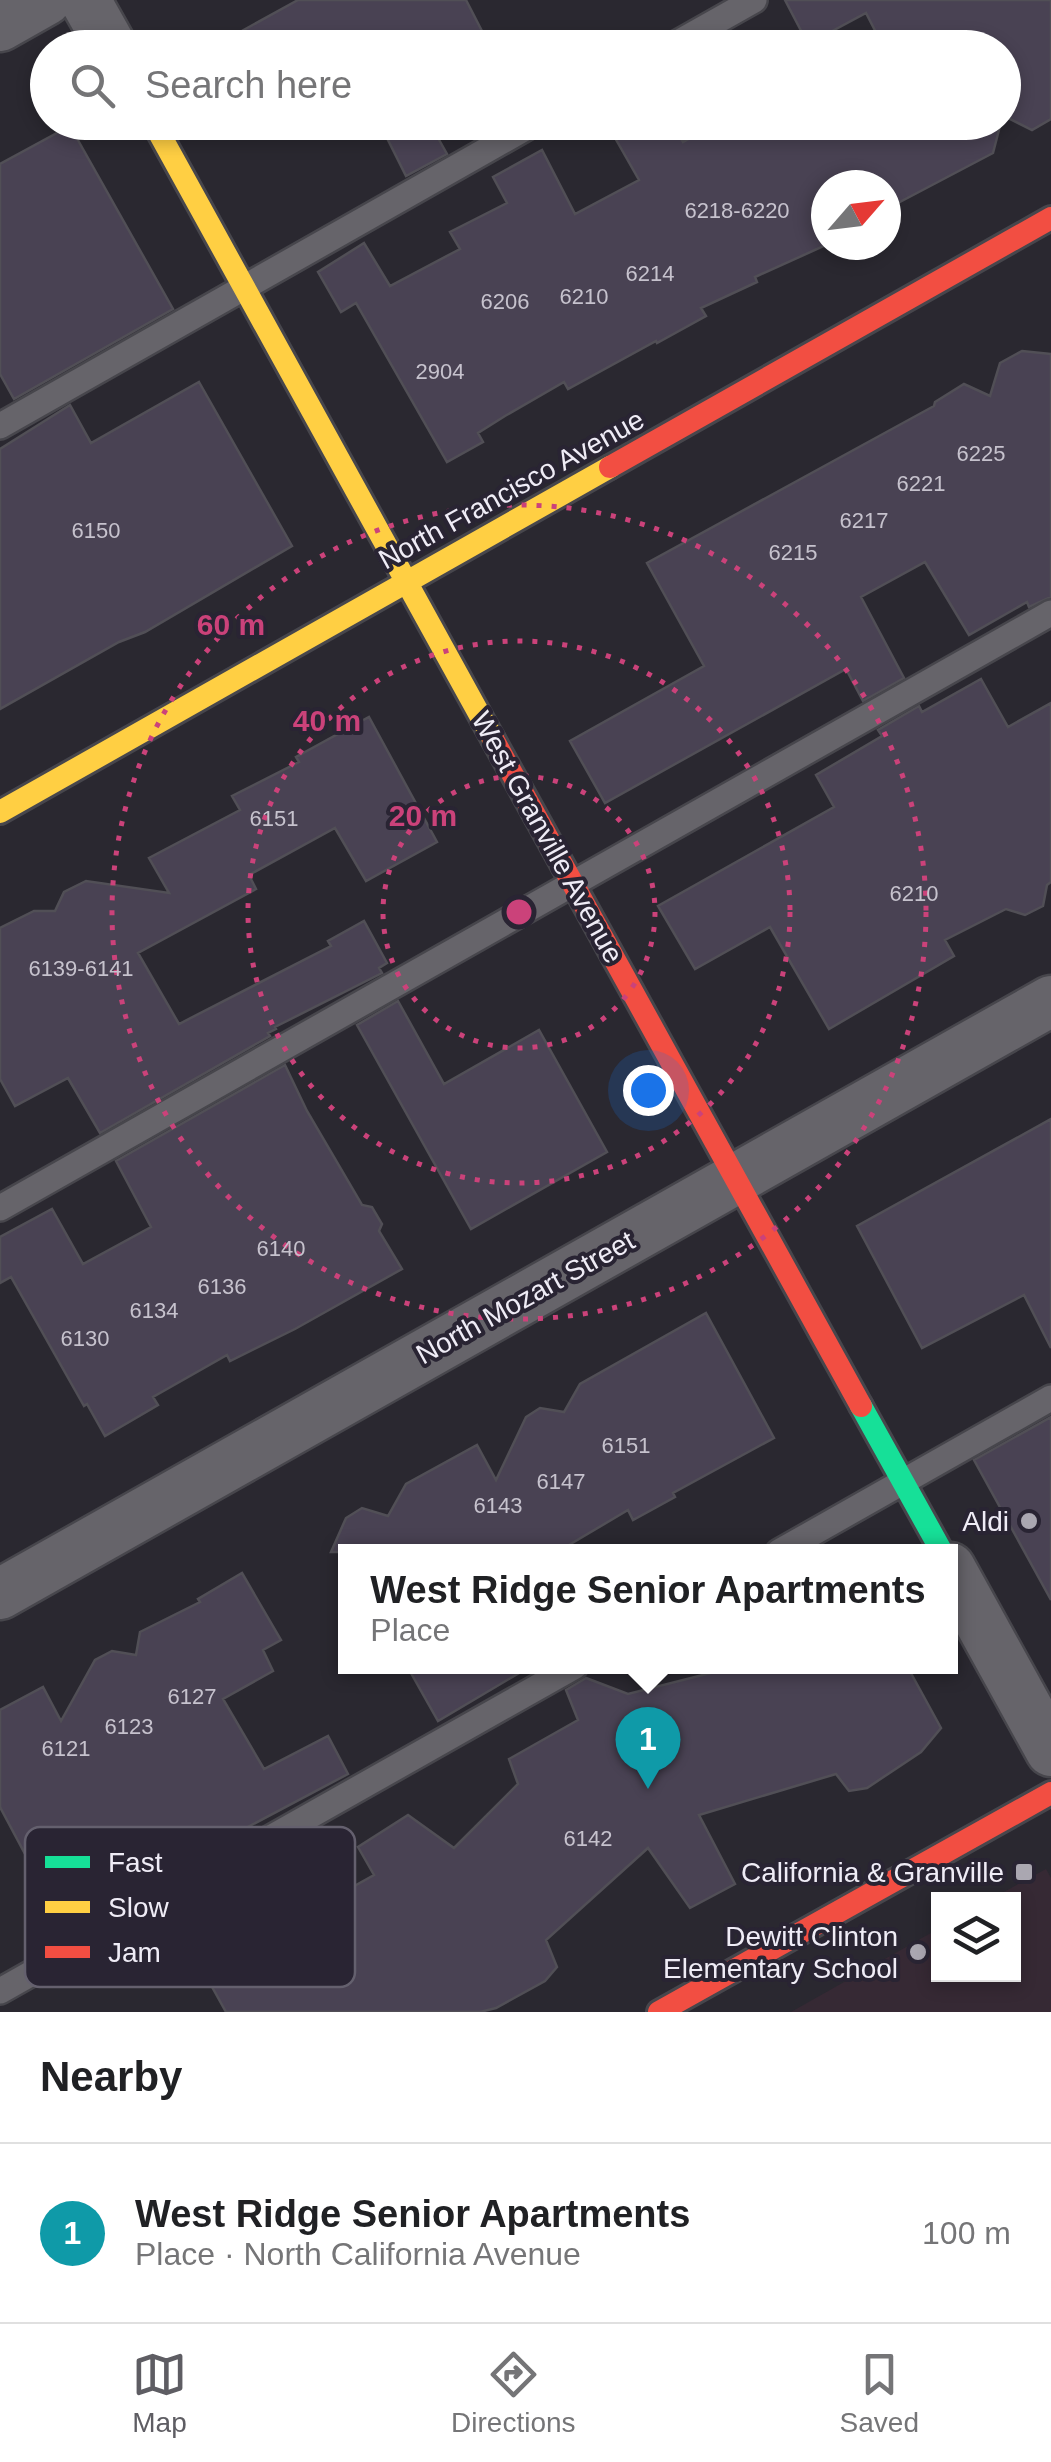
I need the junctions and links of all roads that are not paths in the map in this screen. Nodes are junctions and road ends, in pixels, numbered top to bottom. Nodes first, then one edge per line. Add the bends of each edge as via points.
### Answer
1 (46, 0) edge
2 (85, 0) edge
3 (754, 0) edge
4 (0, 26) edge
5 (102, 30) edge
6 (701, 30) edge
7 (164, 140) edge
8 (504, 140) edge
9 (1051, 218) edge
10 (244, 287) junction
11 (0, 426) edge
12 (406, 582) junction
13 (1051, 613) edge
14 (0, 812) edge
15 (573, 884) junction
16 (1051, 1001) edge
17 (736, 1179) junction
18 (0, 1208) edge
19 (1051, 1398) edge
20 (904, 1482) junction
21 (793, 1544) edge
22 (938, 1544) edge
23 (958, 1582) edge
24 (0, 1594) edge
25 (562, 1674) edge
26 (1051, 1751) edge
27 (1051, 1792) edge
28 (291, 1827) edge
29 (25, 1977) edge
30 (0, 1991) edge
31 (660, 2012) edge

1 - 4 street
2 - 5 street
3 - 6 lane
7 - 10 street, West Granville Avenue
8 - 10 lane
9 - 12 street, North Francisco Avenue
10 - 11 lane
10 - 12 street, West Granville Avenue
12 - 14 street, North Francisco Avenue
12 - 15 street, West Granville Avenue
13 - 15 lane
15 - 17 street, West Granville Avenue
15 - 18 lane
16 - 17 street, North Mozart Street
17 - 20 street, West Granville Avenue
17 - 24 street, North Mozart Street
19 - 20 lane
20 - 21 lane
20 - 22 street, West Granville Avenue
23 - 26 street
25 - 28 lane
27 - 31 street
29 - 30 lane

